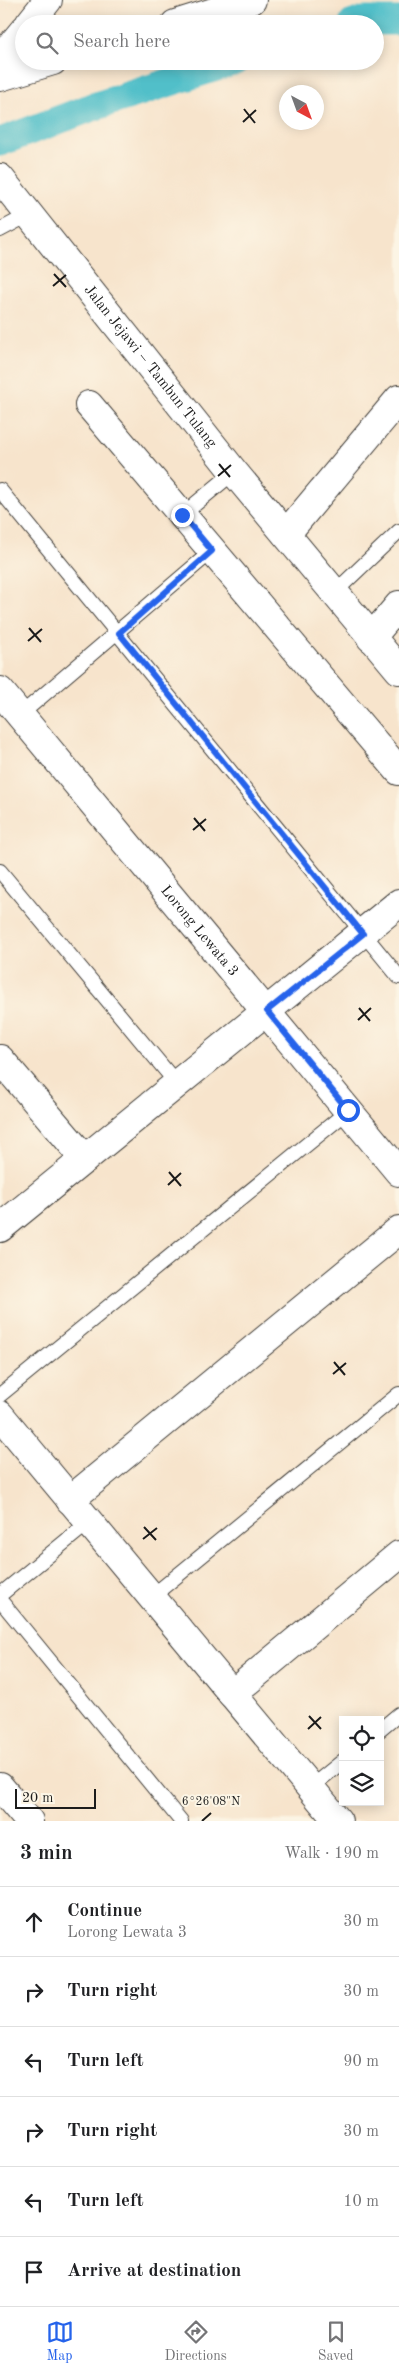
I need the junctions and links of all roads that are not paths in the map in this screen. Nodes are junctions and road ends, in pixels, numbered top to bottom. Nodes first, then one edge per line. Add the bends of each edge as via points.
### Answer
1 (48, 0) edge
2 (252, 0) edge
3 (36, 15) edge
4 (204, 15) edge
5 (15, 41) edge
6 (0, 59) edge
7 (23, 70) edge
8 (0, 77) edge
9 (0, 178) edge
10 (30, 214) junction
11 (0, 230) edge
12 (399, 399) edge
13 (89, 405) dead end
14 (234, 472) junction
15 (0, 490) edge
16 (182, 515) junction
17 (399, 531) edge
18 (286, 534) junction
19 (212, 551) junction
20 (335, 592) junction
21 (399, 605) edge
22 (119, 633) junction
23 (371, 638) junction
24 (399, 670) edge
25 (0, 691) edge
26 (20, 714) junction
27 (399, 771) edge
28 (0, 871) edge
29 (399, 903) edge
30 (363, 934) junction
31 (399, 977) edge
32 (267, 1011) junction
33 (0, 1060) edge
34 (177, 1084) junction
35 (348, 1110) junction
36 (85, 1159) junction
37 (399, 1172) edge
38 (0, 1228) edge
39 (399, 1230) edge
40 (399, 1394) edge
41 (0, 1395) edge
42 (0, 1416) edge
43 (70, 1500) junction
44 (88, 1523) junction
45 (399, 1556) edge
46 (0, 1595) edge
47 (150, 1598) junction
48 (0, 1600) edge
49 (232, 1694) junction
50 (399, 1714) edge
51 (384, 1727) edge
52 (339, 1764) edge
53 (0, 1787) edge
54 (311, 1787) junction
55 (29, 1821) edge
56 (181, 1821) edge
57 (338, 1821) edge

1 - 3 street
2 - 4 street
5 - 6 street
7 - 8 street
9 - 10 street, Jalan Jejawi – Tambun Tulang
10 - 11 lane
10 - 14 street, Jalan Jejawi – Tambun Tulang
12 - 18 street
13 - 16 street
14 - 16 lane
14 - 18 street, Jalan Jejawi – Tambun Tulang
15 - 22 lane
16 - 19 street
17 - 20 lane
18 - 20 street, Jalan Jejawi – Tambun Tulang
19 - 22 lane
19 - 27 street
20 - 23 street, Jalan Jejawi – Tambun Tulang
21 - 23 street
22 - 26 lane
22 - 30 lane
23 - 24 street, Jalan Jejawi – Tambun Tulang
25 - 26 street, Lorong Lewata 3
26 - 32 street, Lorong Lewata 3
28 - 34 lane
29 - 30 street
30 - 31 lane
30 - 32 street
32 - 34 street
32 - 35 street, Lorong Lewata 3
33 - 36 street
34 - 36 street
35 - 37 street, Lorong Lewata 3
35 - 41 lane
36 - 38 street
39 - 43 street
40 - 47 lane
42 - 43 street
43 - 44 street
44 - 46 lane
44 - 47 street
45 - 49 street
47 - 49 street
48 - 56 lane
49 - 54 street
50 - 51 lane
52 - 54 lane
53 - 55 street
54 - 57 street

